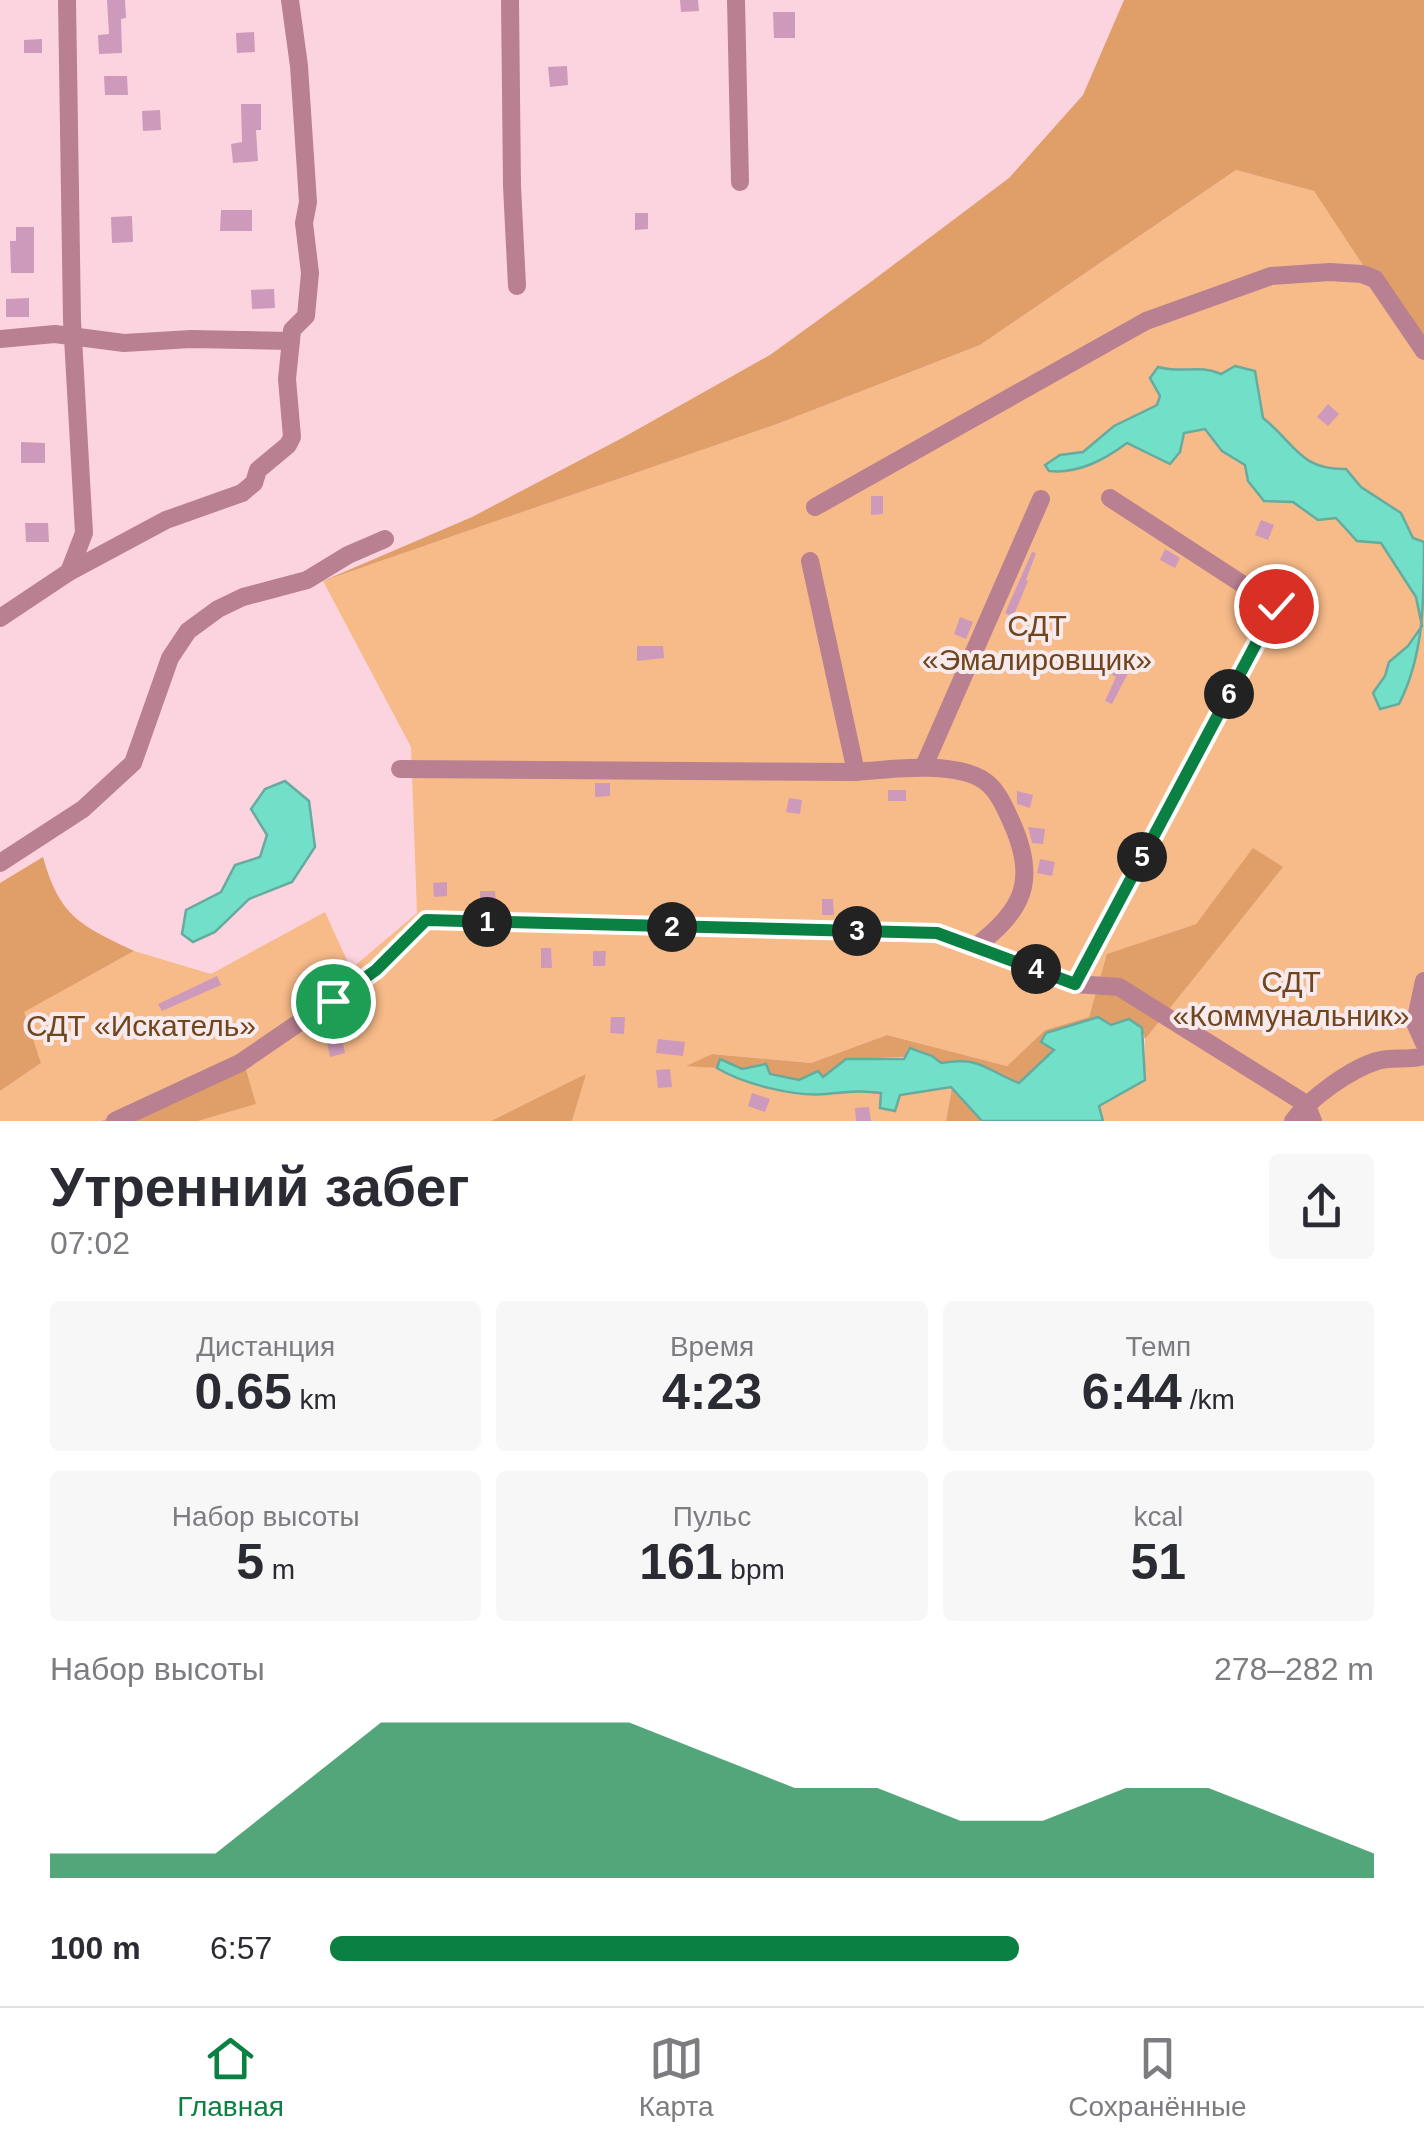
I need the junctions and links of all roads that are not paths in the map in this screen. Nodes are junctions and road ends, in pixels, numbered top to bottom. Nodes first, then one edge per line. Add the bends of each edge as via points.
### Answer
1 (66, 0) edge
2 (290, 0) edge
3 (510, 0) edge
4 (736, 0) edge
5 (740, 182) dead end
6 (518, 286) dead end
7 (73, 338) junction
8 (0, 339) edge
9 (291, 341) junction
10 (1424, 351) edge
11 (1110, 498) dead end
12 (1040, 500) dead end
13 (815, 507) dead end
14 (384, 538) dead end
15 (810, 561) dead end
16 (68, 572) junction
17 (0, 618) edge
18 (924, 766) junction
19 (400, 769) dead end
20 (856, 772) junction
21 (0, 863) edge
22 (975, 947) junction
23 (1424, 981) edge
24 (1075, 984) junction
25 (1424, 1042) edge
26 (1424, 1056) edge
27 (1309, 1112) edge
28 (115, 1121) edge
29 (1293, 1121) edge

1 - 7 street
2 - 9 street via 310,273 306,316
3 - 6 street
4 - 5 street
7 - 8 street
7 - 9 street
7 - 16 street via 84,533
9 - 16 street via 286,379 292,437 254,482
10 - 13 street via 1374,279 1330,272 1271,276 1146,321
11 - 24 street via 1276,606
12 - 18 street
14 - 21 street via 307,580 230,603 188,631 170,658 132,763 83,809
15 - 20 street
16 - 17 street
18 - 20 street
18 - 22 street via 985,780 1018,836 1026,880 1017,908
19 - 20 street
22 - 24 street
22 - 28 street via 937,933 426,920 376,970 240,1063
23 - 25 street via 1416,1023
24 - 27 street via 1119,987
26 - 27 street via 1380,1059
27 - 29 street

